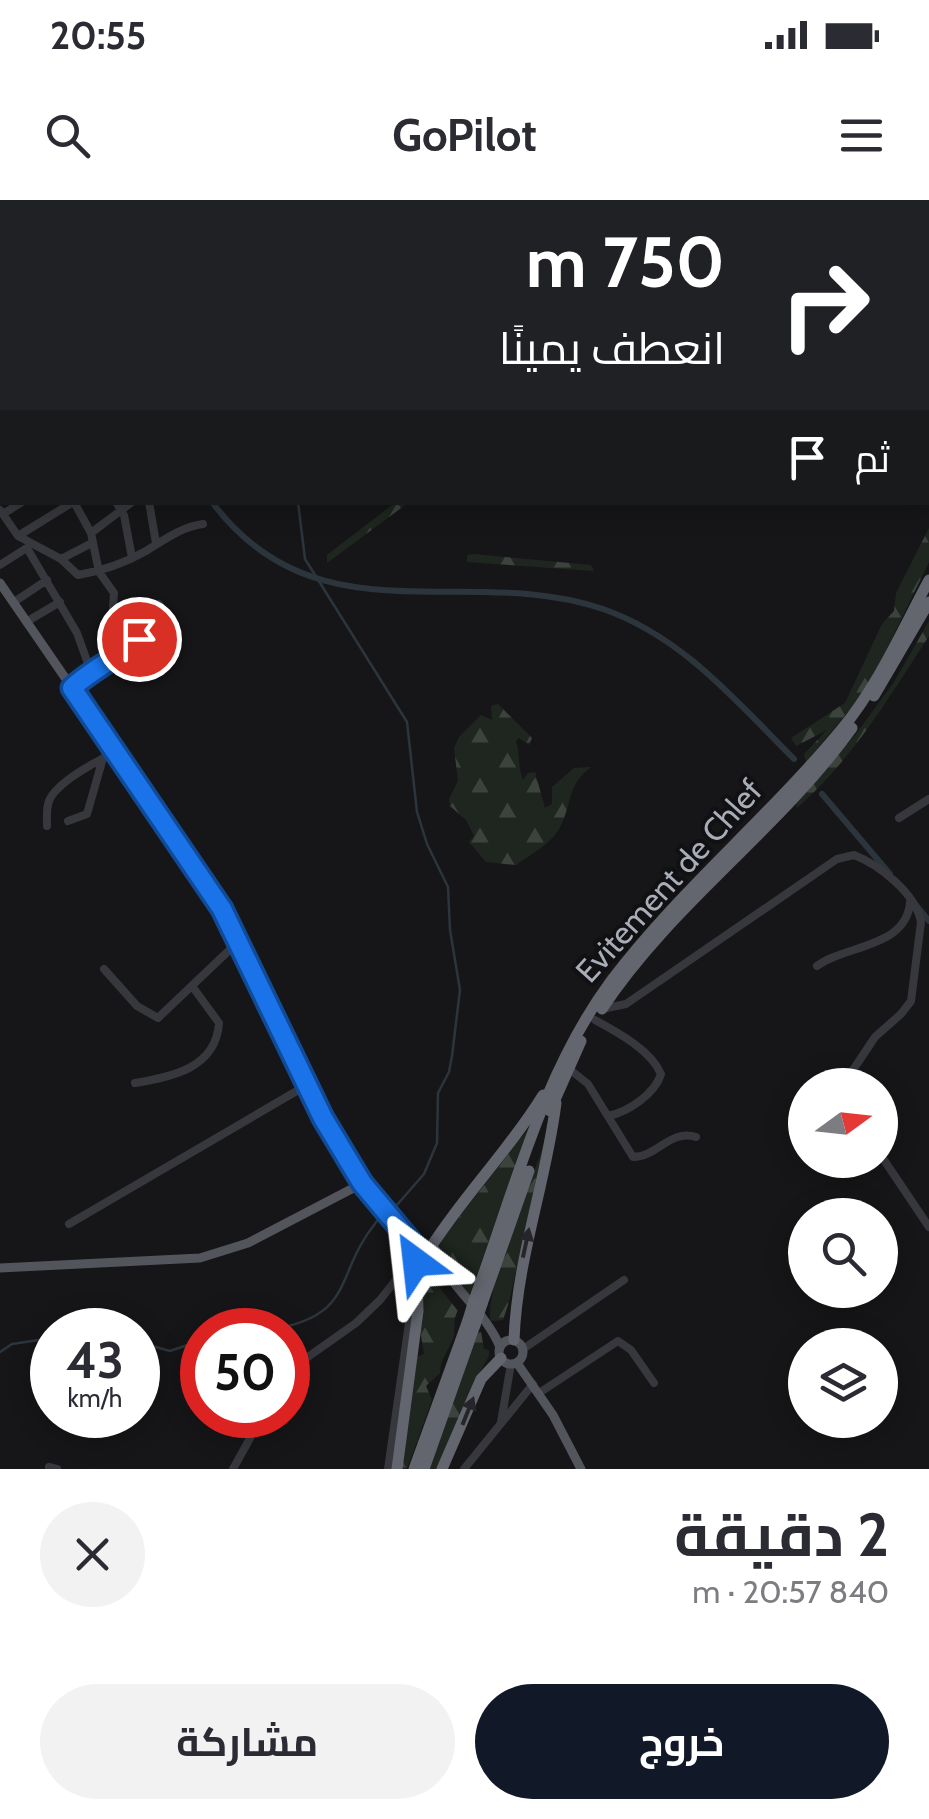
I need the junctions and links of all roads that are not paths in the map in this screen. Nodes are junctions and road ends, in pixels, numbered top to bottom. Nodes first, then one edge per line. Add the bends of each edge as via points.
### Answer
1 (69, 505) edge
2 (76, 505) edge
3 (150, 505) edge
4 (118, 506) edge
5 (2, 512) edge
6 (203, 524) dead end
7 (92, 533) junction
8 (18, 536) junction
9 (92, 543) junction
10 (156, 543) junction
11 (28, 547) junction
12 (57, 557) junction
13 (132, 558) junction
14 (38, 564) junction
15 (0, 565) edge
16 (99, 572) junction
17 (47, 580) junction
18 (929, 580) edge
19 (0, 582) edge
20 (14, 602) junction
21 (60, 602) junction
22 (929, 602) edge
23 (158, 604) dead end
24 (113, 608) dead end
25 (26, 622) junction
26 (91, 672) junction
27 (72, 688) junction
28 (116, 753) junction
29 (103, 758) junction
30 (929, 799) edge
31 (899, 818) dead end
32 (68, 821) dead end
33 (47, 826) dead end
34 (910, 902) junction
35 (240, 940) junction
36 (817, 966) dead end
37 (104, 969) dead end
38 (192, 986) junction
39 (598, 1015) junction
40 (564, 1067) junction
41 (854, 1068) edge
42 (136, 1083) dead end
43 (307, 1086) junction
44 (558, 1092) junction
45 (608, 1116) junction
46 (696, 1137) dead end
47 (896, 1178) edge
48 (362, 1183) junction
49 (69, 1224) dead end
50 (929, 1227) edge
51 (438, 1259) junction
52 (421, 1262) junction
53 (0, 1268) edge
54 (624, 1280) dead end
55 (450, 1281) junction
56 (478, 1302) junction
57 (476, 1322) junction
58 (516, 1342) junction
59 (310, 1356) edge
60 (507, 1358) junction
61 (654, 1384) dead end
62 (536, 1388) junction
63 (500, 1426) junction
64 (250, 1438) edge
65 (233, 1469) edge
66 (388, 1469) edge
67 (397, 1469) edge
68 (414, 1469) edge
69 (424, 1469) edge
70 (442, 1469) edge
71 (464, 1469) edge
72 (580, 1469) edge

1 - 8 street
2 - 7 street
3 - 10 street
4 - 7 street
4 - 13 street
5 - 8 street
6 - 10 street
7 - 9 street
8 - 11 street
9 - 12 street
9 - 16 street
10 - 13 street
11 - 12 street
11 - 14 street
11 - 15 street
12 - 14 street
12 - 16 street via 78,575
13 - 16 street
14 - 17 street
16 - 24 street via 112,590
17 - 20 street
17 - 21 street
18 - 40 highway, Evitement de Chlef via 842,729 612,980
19 - 20 main road
20 - 25 main road
21 - 25 street
21 - 26 street
22 - 39 highway, Evitement de Chlef via 844,739 636,964
23 - 26 street via 139,639
25 - 27 main road
26 - 27 street
27 - 28 main road
28 - 29 street
28 - 35 main road
29 - 32 street via 87,814
29 - 33 street via 55,790
30 - 31 street
34 - 36 street via 906,918 883,938
34 - 39 street via 875,865 845,855 626,1004
34 - 41 street via 921,922 911,1001
35 - 38 street
35 - 43 main road
37 - 38 street via 156,1018
38 - 42 street via 219,1024 211,1049 188,1071
39 - 40 highway, Evitement de Chlef
39 - 45 street via 661,1074 626,1110
40 - 44 highway, Evitement de Chlef
40 - 45 street via 588,1084
40 - 52 highway
40 - 56 highway, Evitement de Chlef
43 - 48 main road
43 - 49 street
44 - 56 highway, Evitement de Chlef
58 -> 44 highway via 522,1263
45 - 46 street via 636,1158 680,1135
47 - 50 street
48 - 52 main road
48 - 53 main road via 248,1243 200,1258
51 - 52 main road via 436,1266
51 - 52 main road via 436,1250
51 - 55 main road
52 - 55 main road
52 - 59 street
52 - 66 street
52 - 67 highway
54 - 58 street
55 - 57 main road
56 - 57 highway, bridge
57 - 58 main road
57 - 60 main road
57 - 68 highway
57 - 69 highway
58 - 60 main road
58 - 60 main road via 523,1355
60 - 62 main road
60 - 63 street
70 -> 60 highway via 481,1379
61 - 62 street via 618,1341
62 - 63 street
62 - 72 main road
63 - 71 street
64 - 65 street

